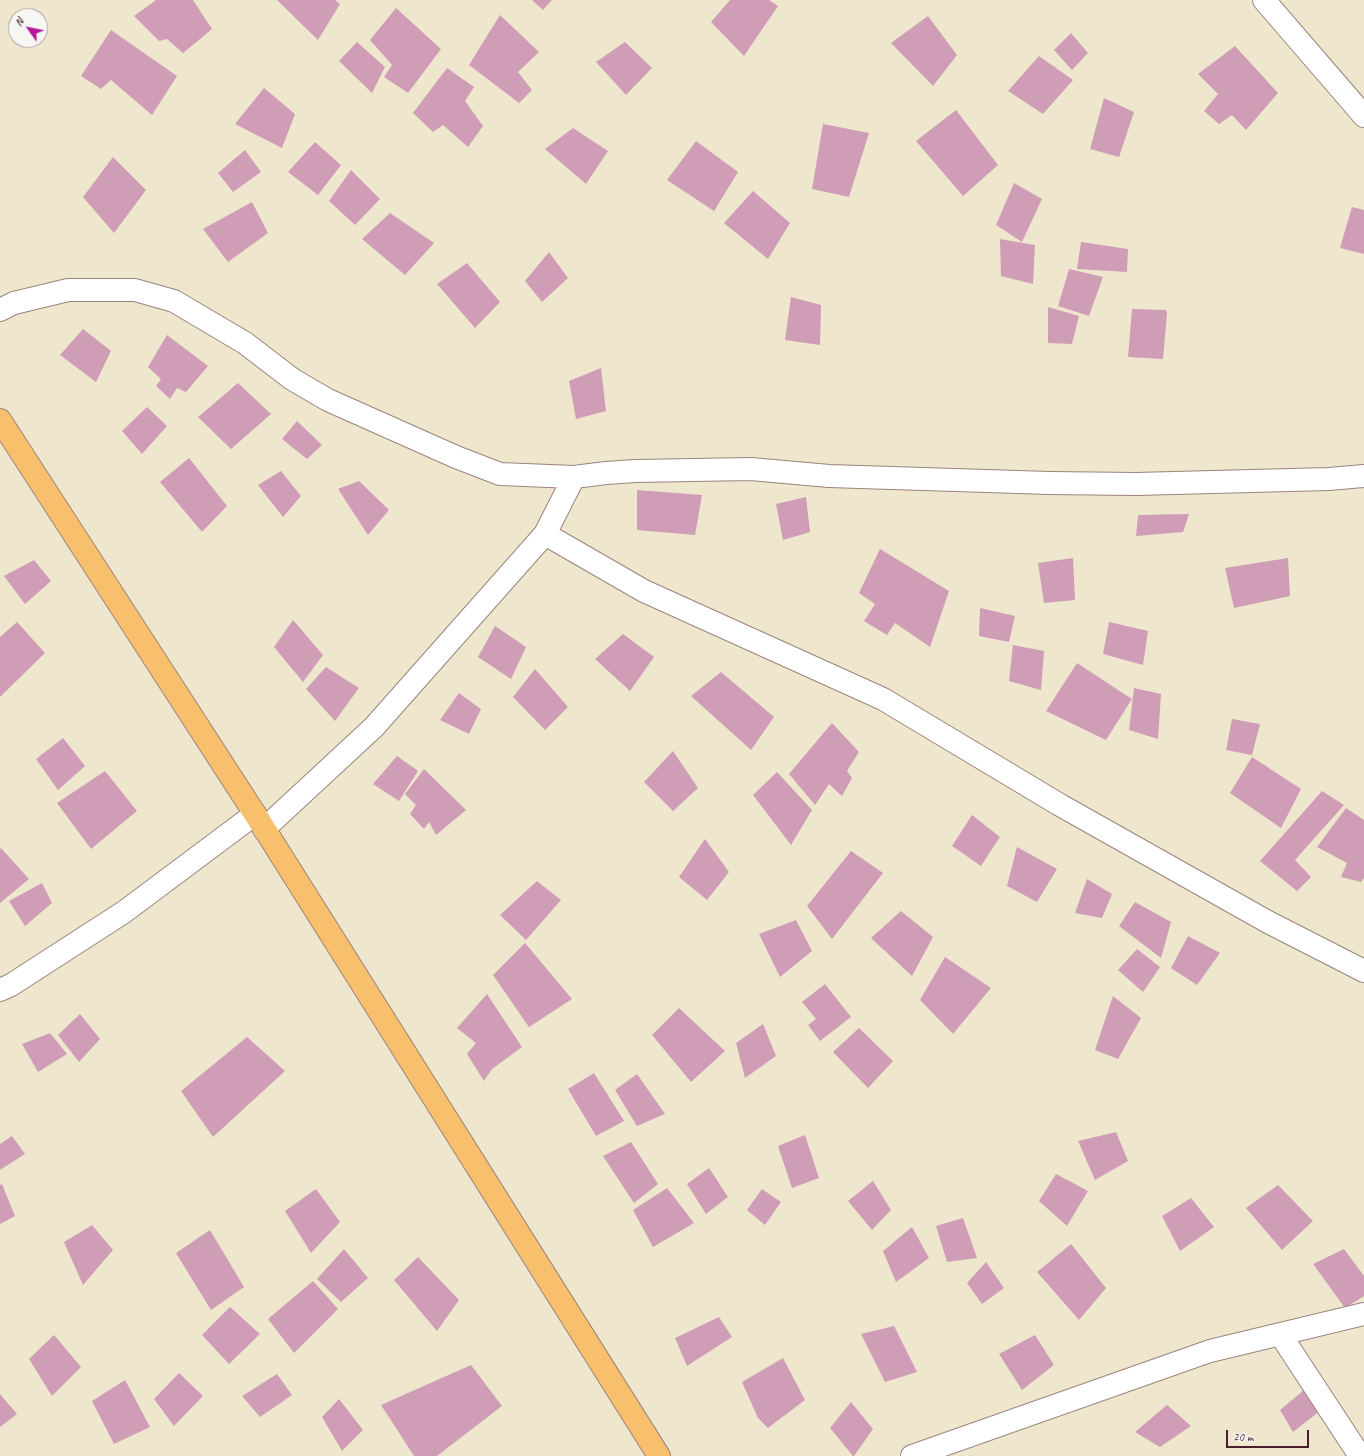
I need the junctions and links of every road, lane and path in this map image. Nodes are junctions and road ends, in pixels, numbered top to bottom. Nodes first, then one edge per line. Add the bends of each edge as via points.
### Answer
1 (1264, 0) edge
2 (1364, 116) edge
3 (0, 310) edge
4 (0, 420) edge
5 (1364, 476) edge
6 (574, 477) junction
7 (545, 534) junction
8 (260, 822) junction
9 (1364, 971) edge
10 (0, 990) edge
11 (1364, 1314) edge
12 (1280, 1334) junction
13 (659, 1456) edge
14 (912, 1456) edge
15 (1360, 1456) edge

1 - 2 street
3 - 6 street via 14,303 68,290 135,290 174,301 244,343 292,379 328,400 456,457 500,474
4 - 8 main road
5 - 6 street via 1136,484 829,476 744,469 634,471
6 - 7 street
7 - 8 street via 374,727
7 - 9 street via 644,591 883,699 1066,809 1268,922
8 - 10 street
8 - 13 main road
11 - 12 street
12 - 14 street via 1210,1351
12 - 15 street

